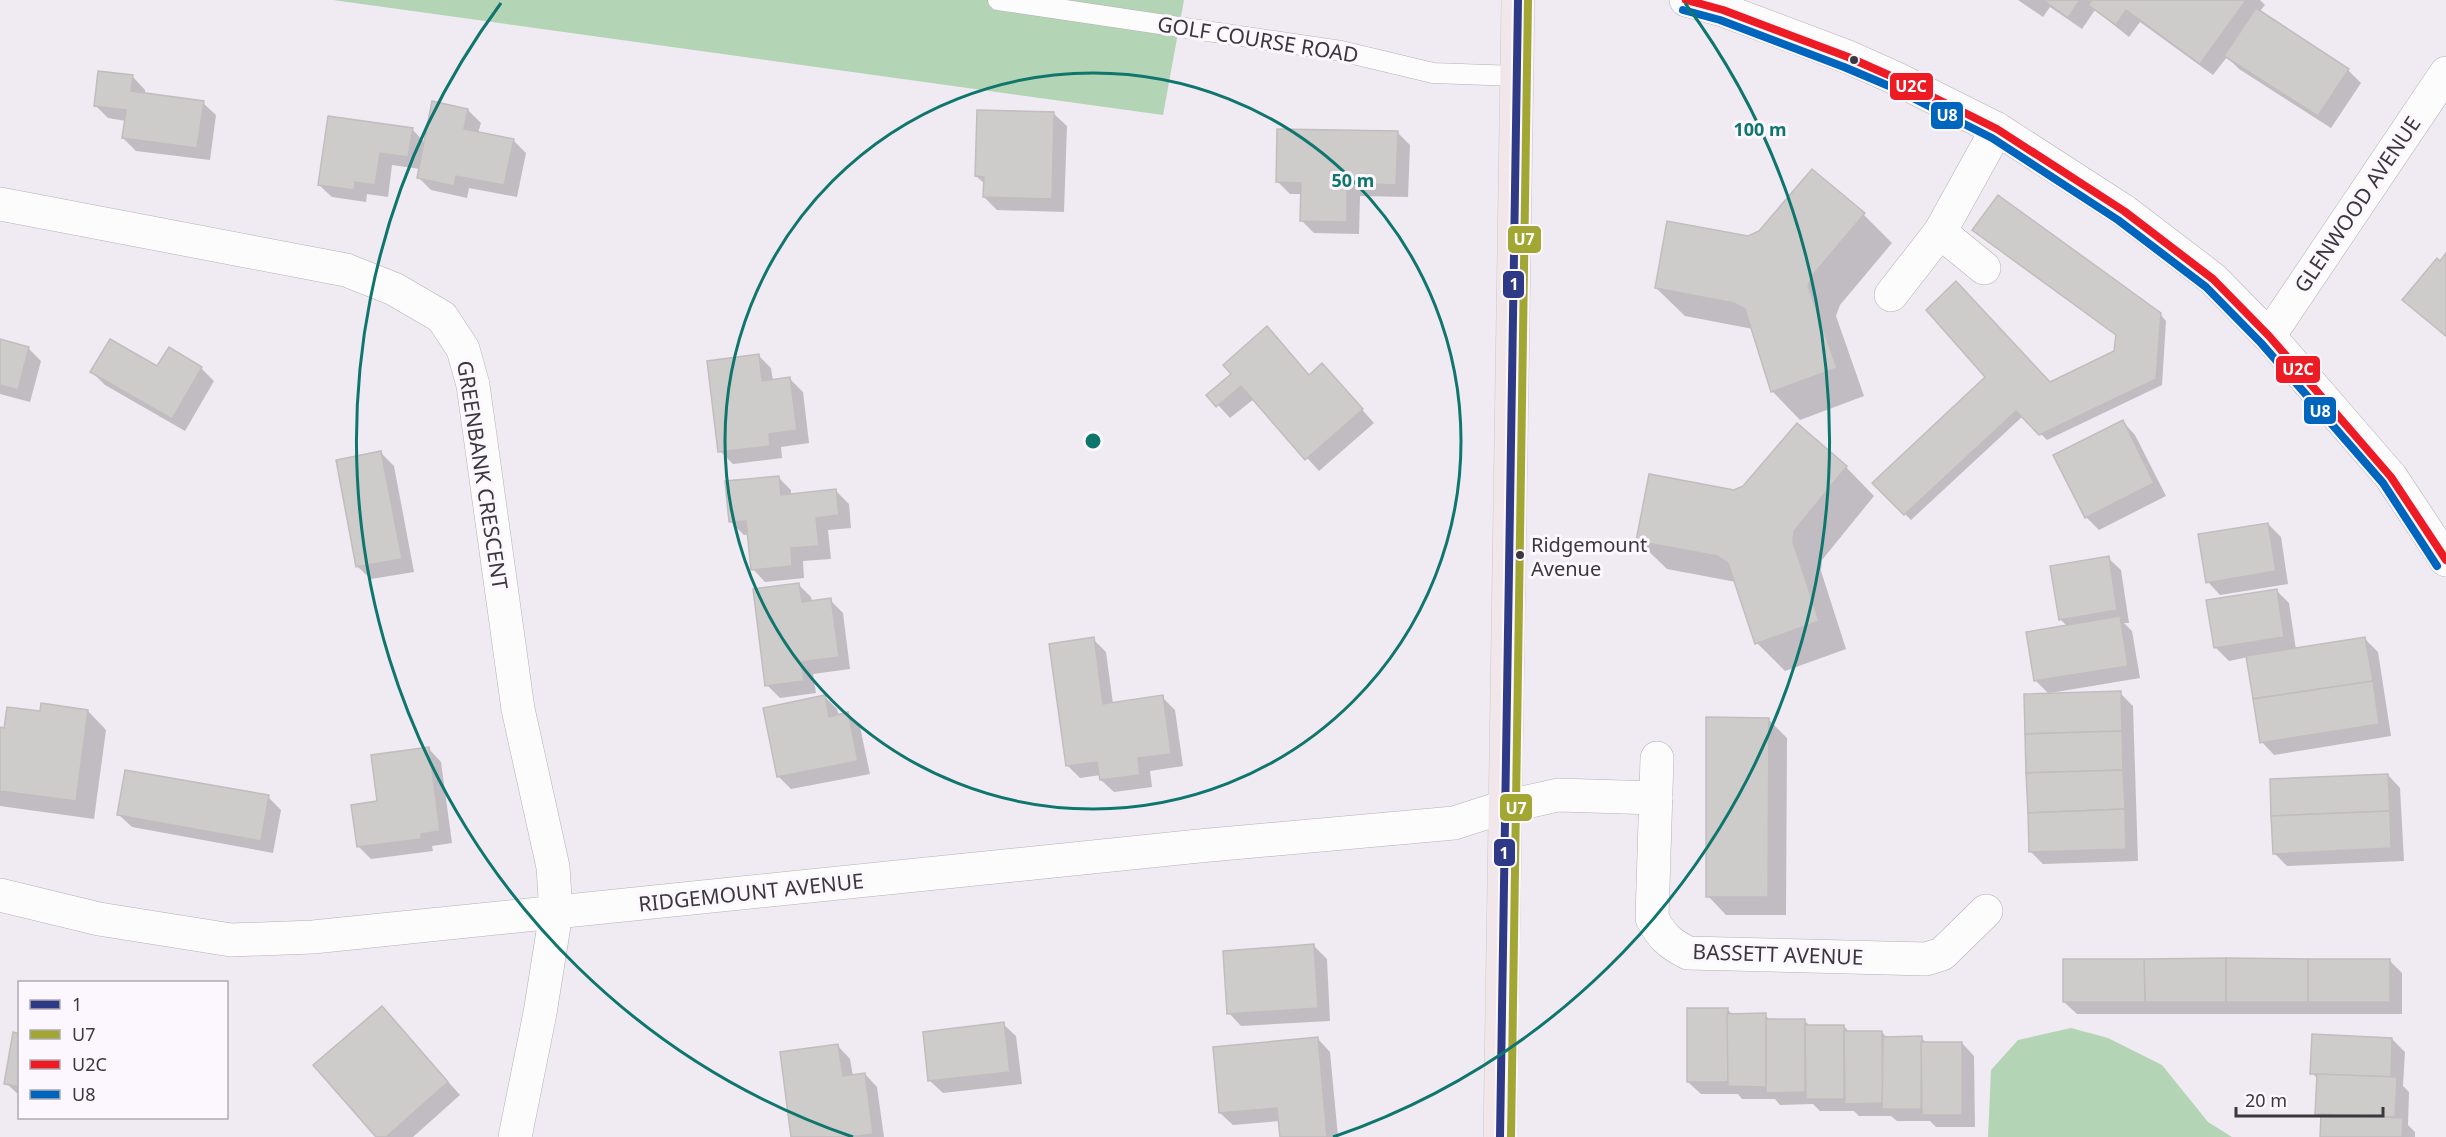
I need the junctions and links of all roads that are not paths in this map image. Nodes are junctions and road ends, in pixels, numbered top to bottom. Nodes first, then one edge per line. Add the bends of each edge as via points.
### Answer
1 (998, 0) edge
2 (1518, 0) edge
3 (1686, 0) edge
4 (2446, 73) edge
5 (1517, 76) junction
6 (1997, 129) junction
7 (0, 204) edge
8 (1940, 232) junction
9 (1984, 268) dead end
10 (1891, 295) dead end
11 (2269, 336) junction
12 (2446, 560) edge
13 (1657, 758) dead end
14 (1656, 798) junction
15 (1504, 807) junction
16 (0, 895) edge
17 (1986, 911) dead end
18 (556, 913) junction
19 (515, 1137) edge
20 (1500, 1137) edge

1 - 5 lane, GOLF COURSE ROAD via 1341,51 1433,73
2 - 5 main road
3 - 6 street via 1848,57
4 - 11 street, GLENWOOD AVENUE
5 - 15 main road
6 - 8 street
6 - 11 street via 2124,211 2213,279
7 - 18 street, GREENBANK CRESCENT via 346,270 394,289 442,317 463,349 473,385 518,709 553,867
8 - 9 street
8 - 10 street
11 - 12 street via 2391,477
13 - 14 street, BASSETT AVENUE
14 - 15 street via 1558,795
14 - 17 street, BASSETT AVENUE via 1652,918 1671,945 1688,953 1926,958 1942,954
15 - 18 street, RIDGEMOUNT AVENUE via 1454,823
15 - 20 main road
16 - 18 street, RIDGEMOUNT AVENUE via 99,919 231,940 313,937
18 - 19 street, GREENBANK CRESCENT

